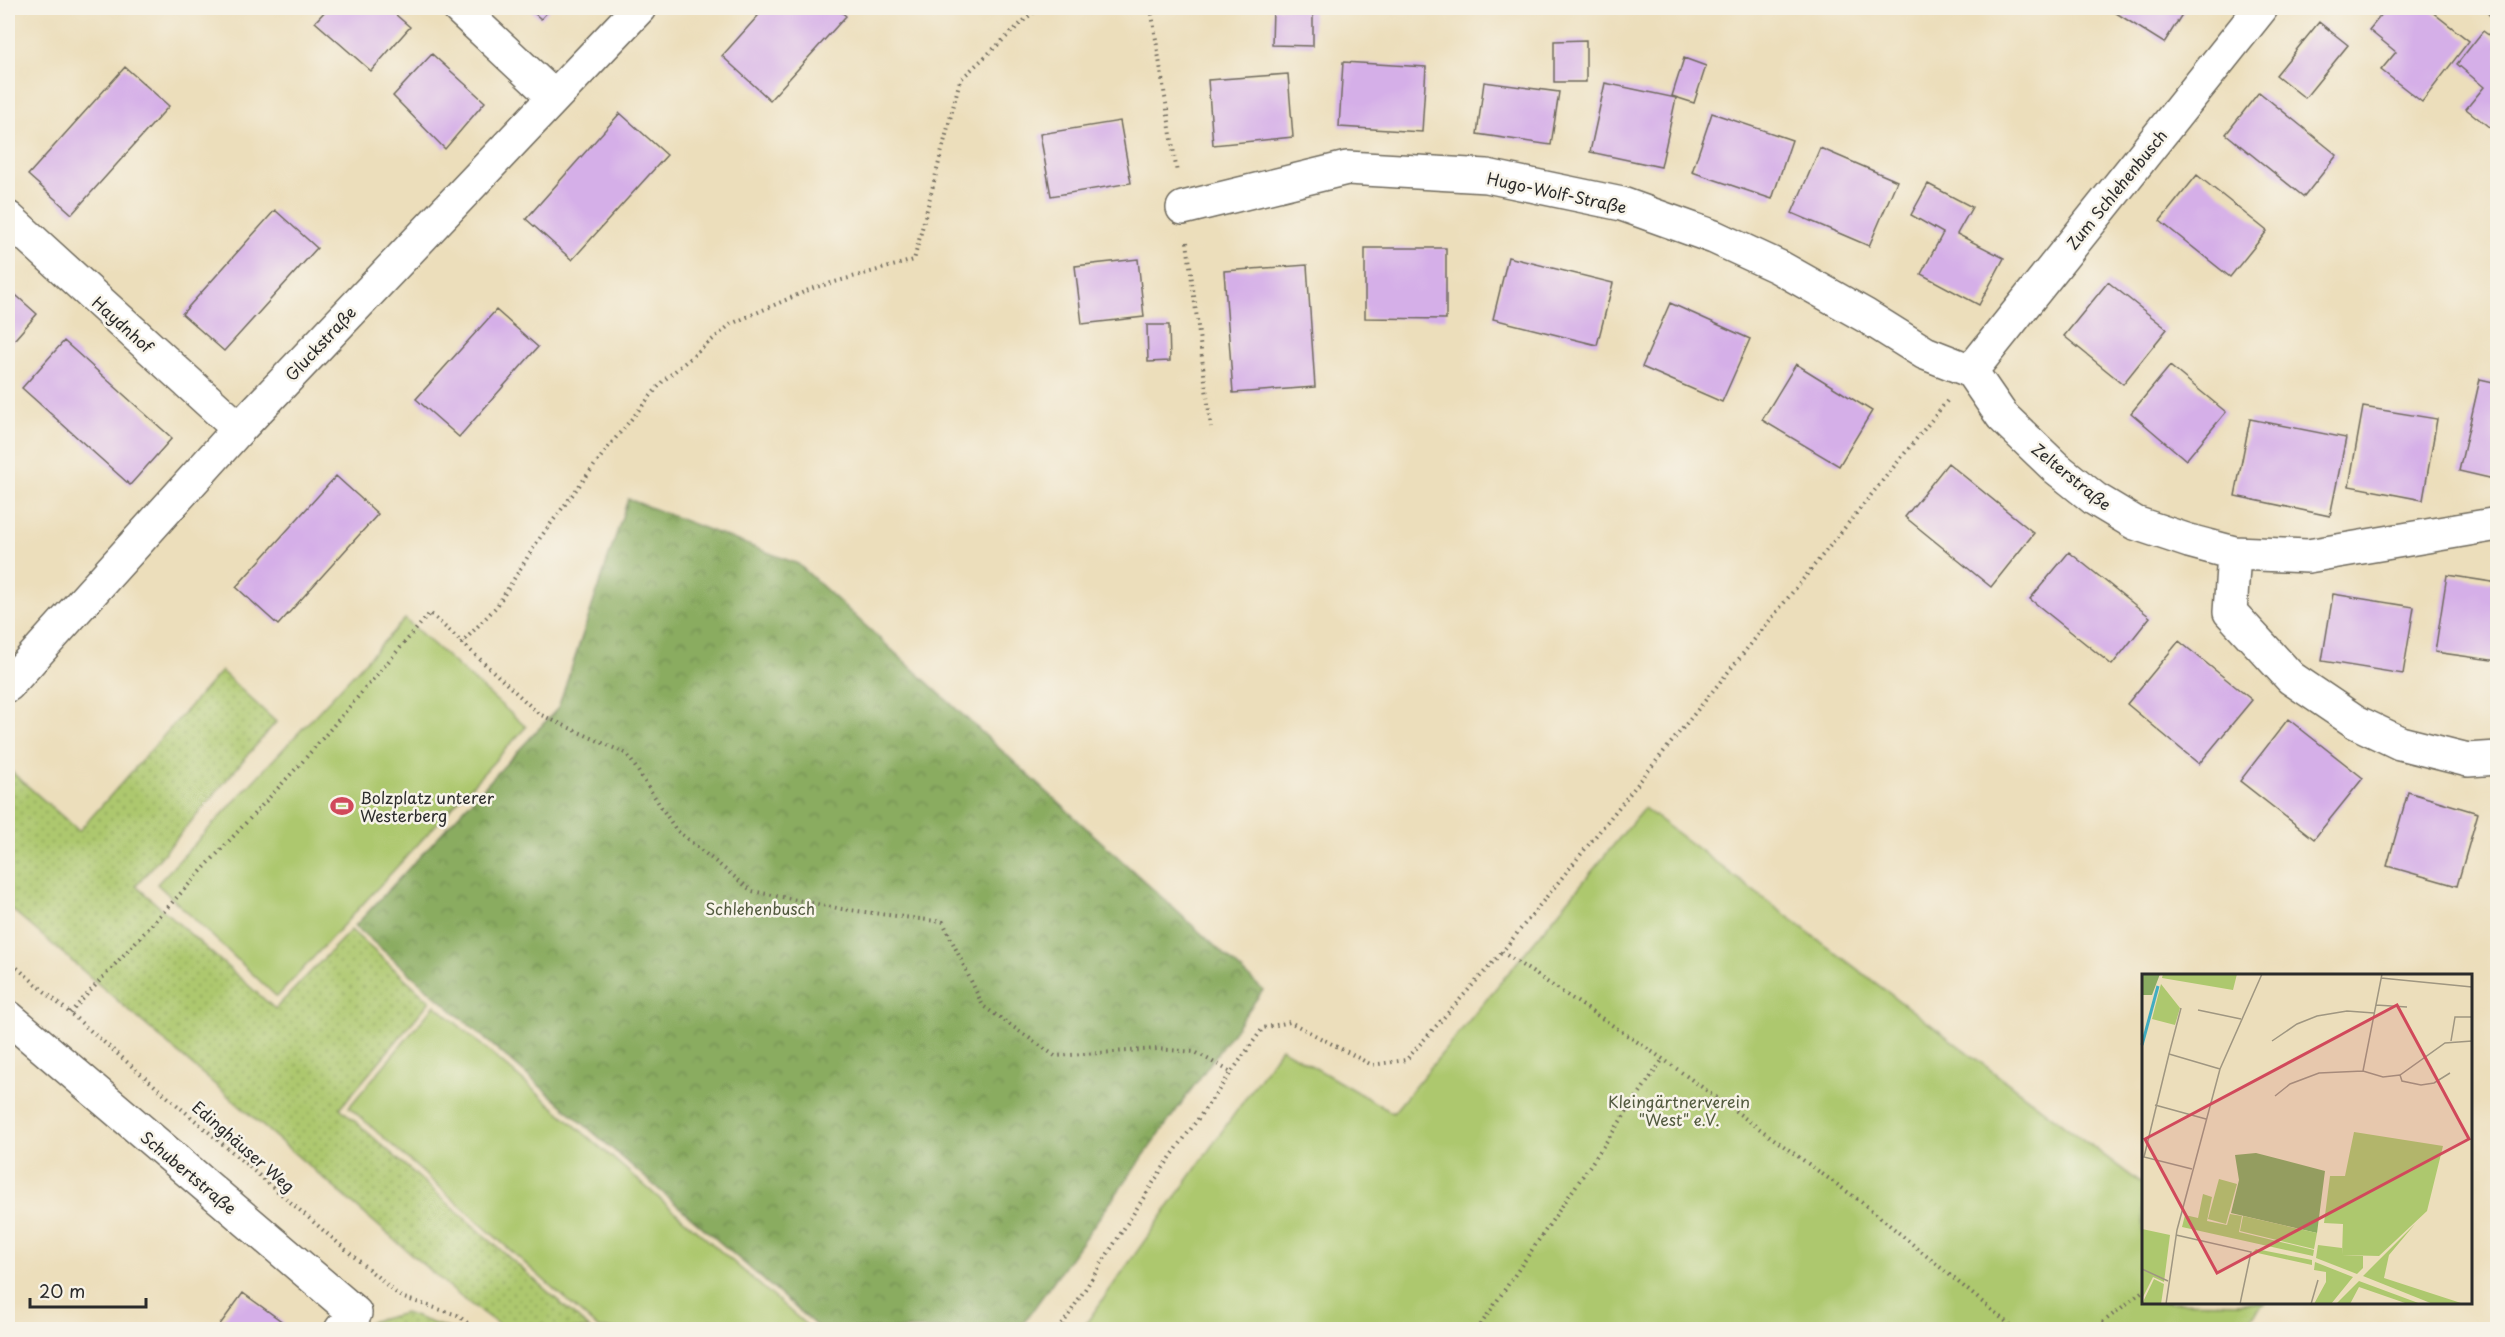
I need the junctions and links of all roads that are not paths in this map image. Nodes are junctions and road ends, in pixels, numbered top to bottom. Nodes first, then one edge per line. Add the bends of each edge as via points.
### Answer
1 (459, 8) edge
2 (639, 8) edge
3 (2260, 8) edge
4 (554, 97) junction
5 (1183, 208) road end
6 (8, 218) edge
7 (1971, 371) junction
8 (239, 429) junction
9 (2498, 524) edge
10 (2234, 553) junction
11 (8, 685) edge
12 (2498, 758) edge
13 (8, 1017) edge
14 (348, 1321) edge

1 - 4 street
2 - 4 street, Gluckstraße
3 - 7 street, Zum Schlehenbusch
4 - 8 street, Gluckstraße
5 - 7 street, Hugo-Wolf-Straße via 1347,168 1488,176 1622,204 1714,237 1779,267 1925,353
6 - 8 street, Haydnhof
7 - 10 street, Zelterstraße via 2002,416 2095,499 2135,523
8 - 11 street, Gluckstraße
9 - 10 street, Zelterstraße via 2308,556
10 - 12 street via 2230,612 2291,678 2356,722 2400,743 2468,760
13 - 14 street, Schubertstraße

